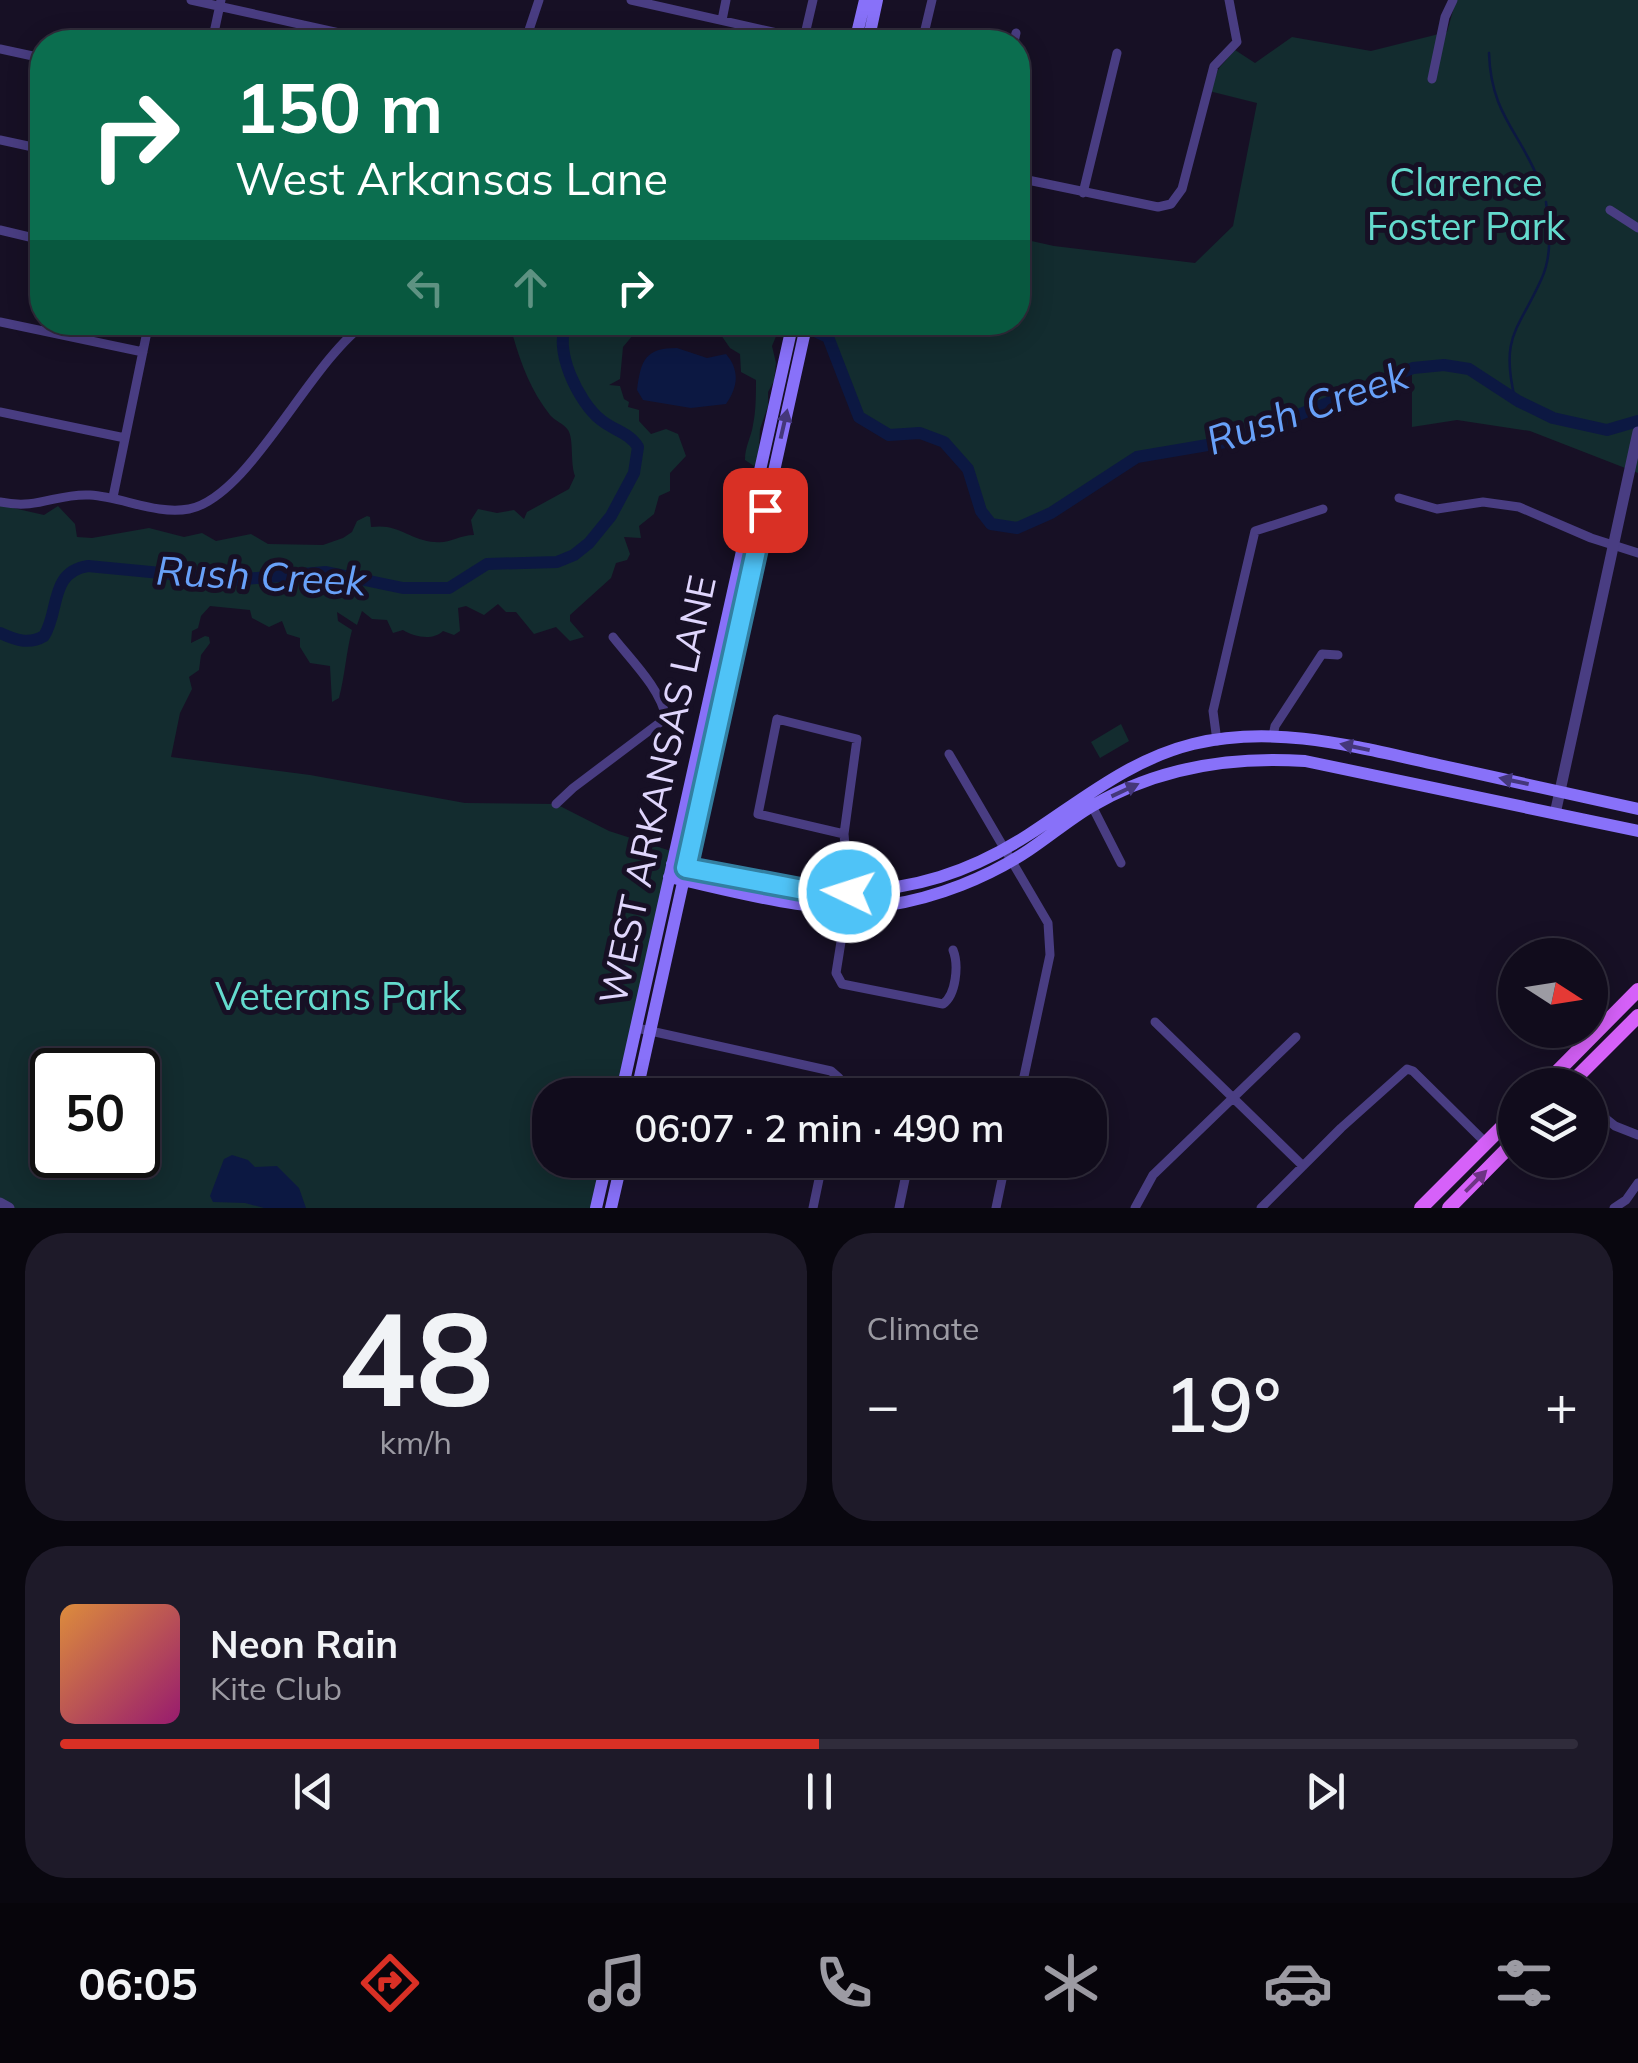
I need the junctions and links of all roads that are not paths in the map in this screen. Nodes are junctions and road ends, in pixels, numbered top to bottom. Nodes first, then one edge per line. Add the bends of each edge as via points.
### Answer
1 (191, 0) edge
2 (539, 0) edge
3 (636, 0) edge
4 (726, 0) edge
5 (812, 0) edge
6 (865, 0) edge
7 (877, 0) edge
8 (932, 0) edge
9 (1229, 0) edge
10 (1453, 0) edge
11 (220, 3) edge
12 (722, 20) junction
13 (302, 26) junction
14 (214, 30) edge
15 (301, 30) edge
16 (322, 30) edge
17 (528, 30) edge
18 (771, 30) edge
19 (806, 30) edge
20 (858, 30) edge
21 (871, 30) edge
22 (925, 30) edge
23 (0, 49) edge
24 (1116, 54) dead end
25 (30, 55) edge
26 (1432, 79) dead end
27 (0, 140) edge
28 (30, 146) edge
29 (1030, 181) edge
30 (1083, 193) junction
31 (1610, 210) dead end
32 (1638, 228) edge
33 (0, 230) edge
34 (30, 237) edge
35 (0, 322) edge
36 (30, 328) edge
37 (62, 335) edge
38 (147, 335) edge
39 (352, 335) edge
40 (792, 335) edge
41 (802, 335) edge
42 (143, 352) junction
43 (790, 370) junction
44 (0, 412) edge
45 (1638, 432) edge
46 (125, 438) junction
47 (113, 498) junction
48 (1398, 498) dead end
49 (0, 502) edge
50 (1323, 509) dead end
51 (1613, 546) junction
52 (1638, 554) edge
53 (613, 637) dead end
54 (1338, 655) dead end
55 (1245, 736) junction
56 (1273, 736) junction
57 (1216, 740) junction
58 (949, 754) dead end
59 (1226, 762) junction
60 (1437, 765) junction
61 (1432, 788) junction
62 (1560, 791) junction
63 (556, 804) dead end
64 (1092, 806) junction
65 (1638, 809) edge
66 (1555, 814) junction
67 (1638, 831) edge
68 (844, 834) junction
69 (1010, 854) junction
70 (1121, 863) dead end
71 (678, 872) junction
72 (848, 900) junction
73 (952, 950) dead end
74 (1638, 990) edge
75 (1638, 1016) edge
76 (1155, 1022) dead end
77 (643, 1030) junction
78 (1296, 1037) dead end
79 (1570, 1068) edge
80 (1575, 1068) edge
81 (627, 1078) edge
82 (638, 1078) edge
83 (839, 1078) edge
84 (1023, 1078) edge
85 (1231, 1098) junction
86 (1608, 1120) edge
87 (1498, 1130) edge
88 (1638, 1135) edge
89 (1486, 1142) junction
90 (1498, 1158) edge
91 (1303, 1166) junction
92 (603, 1178) edge
93 (618, 1178) edge
94 (819, 1178) edge
95 (905, 1178) edge
96 (1002, 1178) edge
97 (1638, 1183) edge
98 (0, 1203) edge
99 (9, 1208) edge
100 (596, 1208) edge
101 (611, 1208) edge
102 (813, 1208) edge
103 (899, 1208) edge
104 (996, 1208) edge
105 (1134, 1208) edge
106 (1261, 1208) edge
107 (1421, 1208) edge
108 (1448, 1208) edge
109 (1614, 1208) edge

1 - 11 street
2 - 17 street
3 - 12 street
4 - 12 street
5 - 19 street
6 - 20 main road
7 - 21 main road
8 - 22 street
9 - 30 street via 1237,42 1214,66 1178,198 1158,208
10 - 26 street
11 - 13 street
11 - 14 street
12 - 18 street
13 - 15 street
13 - 16 street
23 - 25 street
24 - 30 street
27 - 28 street
29 - 30 street
31 - 32 street
33 - 34 street
35 - 36 street
37 - 42 street
38 - 42 street
39 - 47 street via 215,497 172,510
40 - 43 main road, WEST ARKANSAS LANE
41 - 43 main road, WEST ARKANSAS LANE
42 - 46 street
43 - 71 main road, WEST ARKANSAS LANE
44 - 46 street
45 - 51 street
46 - 47 street
47 - 49 street via 79,495 34,506
48 - 51 street via 1438,509 1483,502 1519,507
50 - 57 street via 1255,531 1213,711
51 - 52 street
51 - 62 street
53 - 63 street via 666,718
54 - 56 street via 1322,654
55 - 56 main road
55 - 57 main road
55 - 59 main road via 1227,752
60 -> 56 main road
57 - 69 main road via 1110,777
58 - 69 street
59 - 61 main road via 1305,762
64 -> 59 main road via 1154,778
60 - 61 main road
62 -> 60 main road
61 - 66 main road
62 - 65 main road
62 - 66 street
64 - 69 main road
64 - 70 street
66 - 67 main road
68 - 68 street via 758,814 777,719 857,739
68 - 72 street
69 - 72 main road via 987,874 926,896 886,906
69 - 84 street via 1044,910 1051,943
71 - 72 main road via 810,905
71 - 77 main road, WEST ARKANSAS LANE
72 - 73 street via 836,973 846,986 943,1004 951,998
74 - 79 main road
75 - 80 main road
76 - 85 street
77 - 81 main road, WEST ARKANSAS LANE
77 - 82 main road, WEST ARKANSAS LANE
77 - 83 street via 831,1070
78 - 85 street
85 - 91 street
85 - 105 street via 1153,1175
86 - 88 street
87 - 89 main road
89 - 91 street via 1410,1070 1401,1071
89 - 107 main road
108 -> 90 main road
91 - 106 street
92 - 100 main road
93 - 101 main road
94 - 102 street
95 - 103 street
96 - 104 street
97 - 109 street
98 - 99 street

